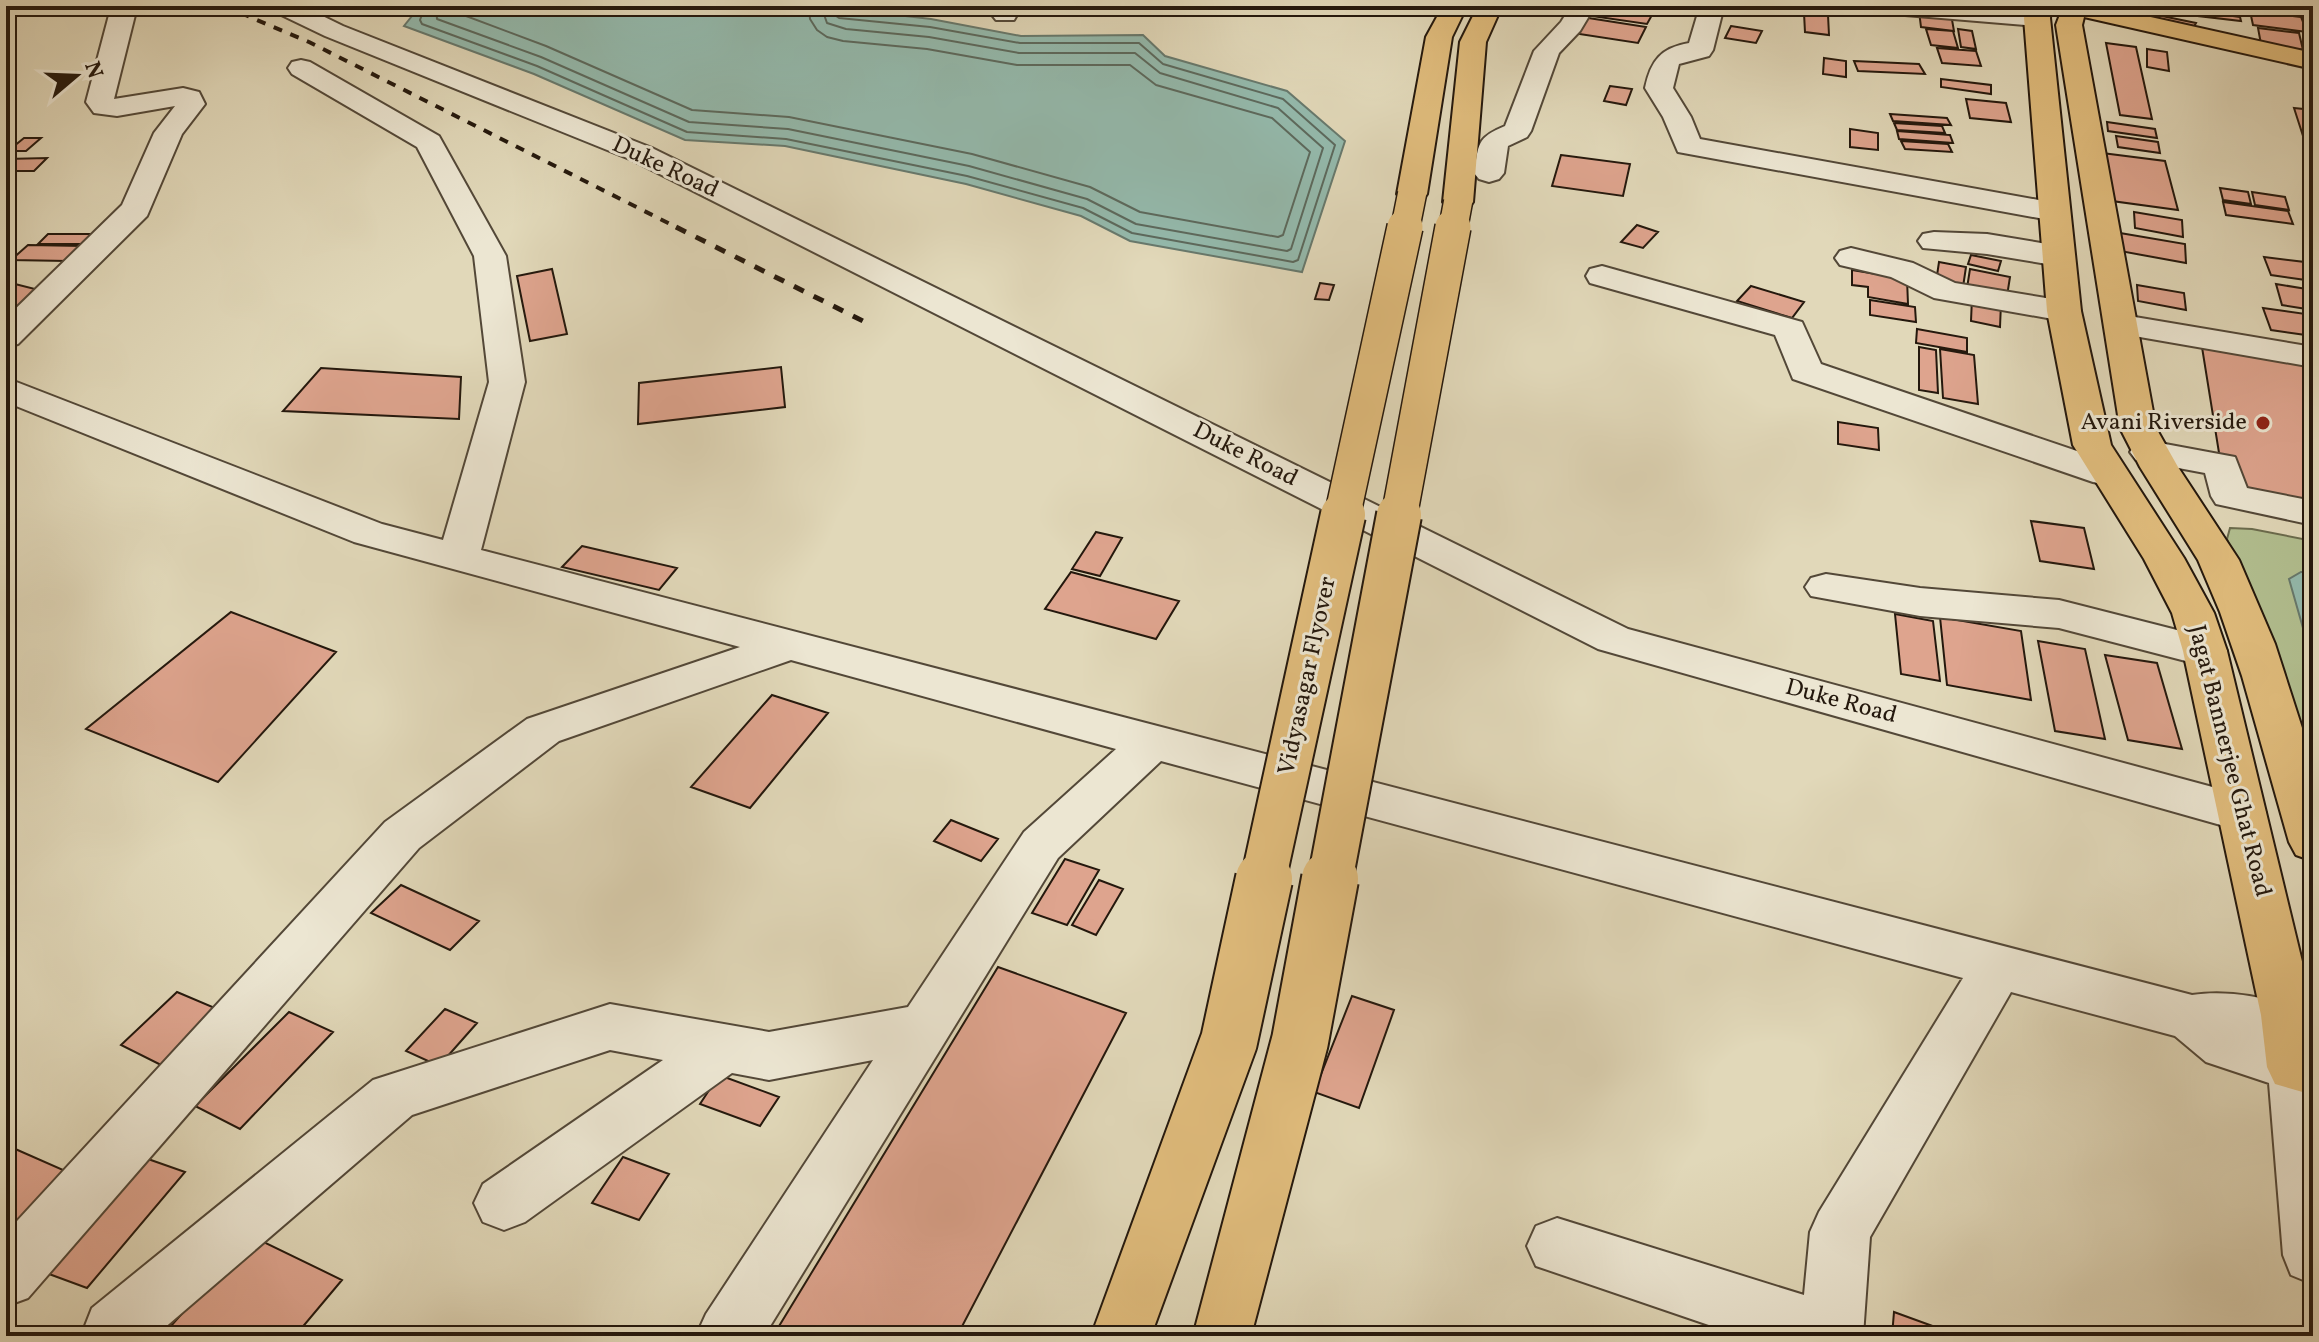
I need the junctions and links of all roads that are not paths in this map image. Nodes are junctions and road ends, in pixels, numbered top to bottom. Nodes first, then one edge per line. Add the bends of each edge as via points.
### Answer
1 (282, 6) edge
2 (1455, 6) edge
3 (1490, 6) edge
4 (1583, 6) edge
5 (1712, 6) edge
6 (1881, 6) edge
7 (2070, 9) edge
8 (122, 15) dead end
9 (2313, 61) edge
10 (301, 68) dead end
11 (1489, 173) dead end
12 (2055, 212) junction
13 (1934, 241) dead end
14 (2059, 256) junction
15 (1851, 258) dead end
16 (1602, 276) dead end
17 (2064, 311) junction
18 (2123, 325) junction
19 (6, 337) edge
20 (2313, 357) edge
21 (6, 389) edge
22 (2149, 452) junction
23 (2107, 474) junction
24 (2182, 507) junction
25 (2313, 513) edge
26 (2313, 534) edge
27 (459, 557) junction
28 (1826, 587) dead end
29 (790, 645) junction
30 (2205, 651) junction
31 (1152, 742) junction
32 (2242, 813) junction
33 (2313, 842) edge
34 (1997, 969) junction
35 (925, 1027) junction
36 (724, 1048) junction
37 (2303, 1050) edge
38 (504, 1203) dead end
39 (1557, 1246) dead end
40 (2313, 1255) edge
41 (6, 1277) edge
42 (113, 1336) edge
43 (728, 1336) edge
44 (1121, 1336) edge
45 (1222, 1336) edge
46 (1831, 1336) edge

1 - 32 street, Duke Road via 642,154 1613,639
2 - 44 main road, Vidyasagar Flyover, bridge via 1439,37 1409,210 1229,1041
3 - 45 main road, bridge via 1473,42 1458,202 1300,1041
4 - 11 street via 1547,51 1517,131 1494,141
5 - 12 street via 1700,50 1677,51 1662,65 1660,76 1659,88 1688,146
6 - 7 street
7 - 9 main road
7 - 12 main road, Jagat Bannerjee Ghat Road
7 - 18 main road, Jagat Bannerjee Ghat Road
8 - 19 street via 100,102 117,108 183,96 191,104 168,133 136,209
10 - 27 street via 429,142 490,256 507,382
12 - 14 main road, Jagat Bannerjee Ghat Road
13 - 14 street
14 - 17 main road, Jagat Bannerjee Ghat Road
15 - 17 street via 1902,270 1946,291
16 - 23 street via 1790,329 1806,371
17 - 23 main road, Jagat Bannerjee Ghat Road via 2092,445
18 - 20 street
18 - 22 main road, Jagat Bannerjee Ghat Road via 2138,428
21 - 27 street via 368,533
22 - 24 main road, Jagat Bannerjee Ghat Road
22 - 25 street via 2222,465 2230,496
23 - 30 main road, Jagat Bannerjee Ghat Road via 2164,558 2193,613
24 - 26 street
24 - 33 main road, Jagat Bannerjee Ghat Road via 2227,577 2244,618
27 - 29 street
28 - 30 street via 1920,602 2059,614
29 - 31 street
29 - 41 street via 543,730 402,835
30 - 32 main road, Jagat Bannerjee Ghat Road
31 - 34 street
31 - 35 street via 1041,845
32 - 37 main road, Jagat Bannerjee Ghat Road
34 - 37 street via 2192,1018 2216,1014
34 - 46 street via 1840,1232
35 - 36 street via 769,1056
35 - 43 street
36 - 38 street
36 - 42 street via 610,1027 393,1097
37 - 40 street
39 - 46 street

